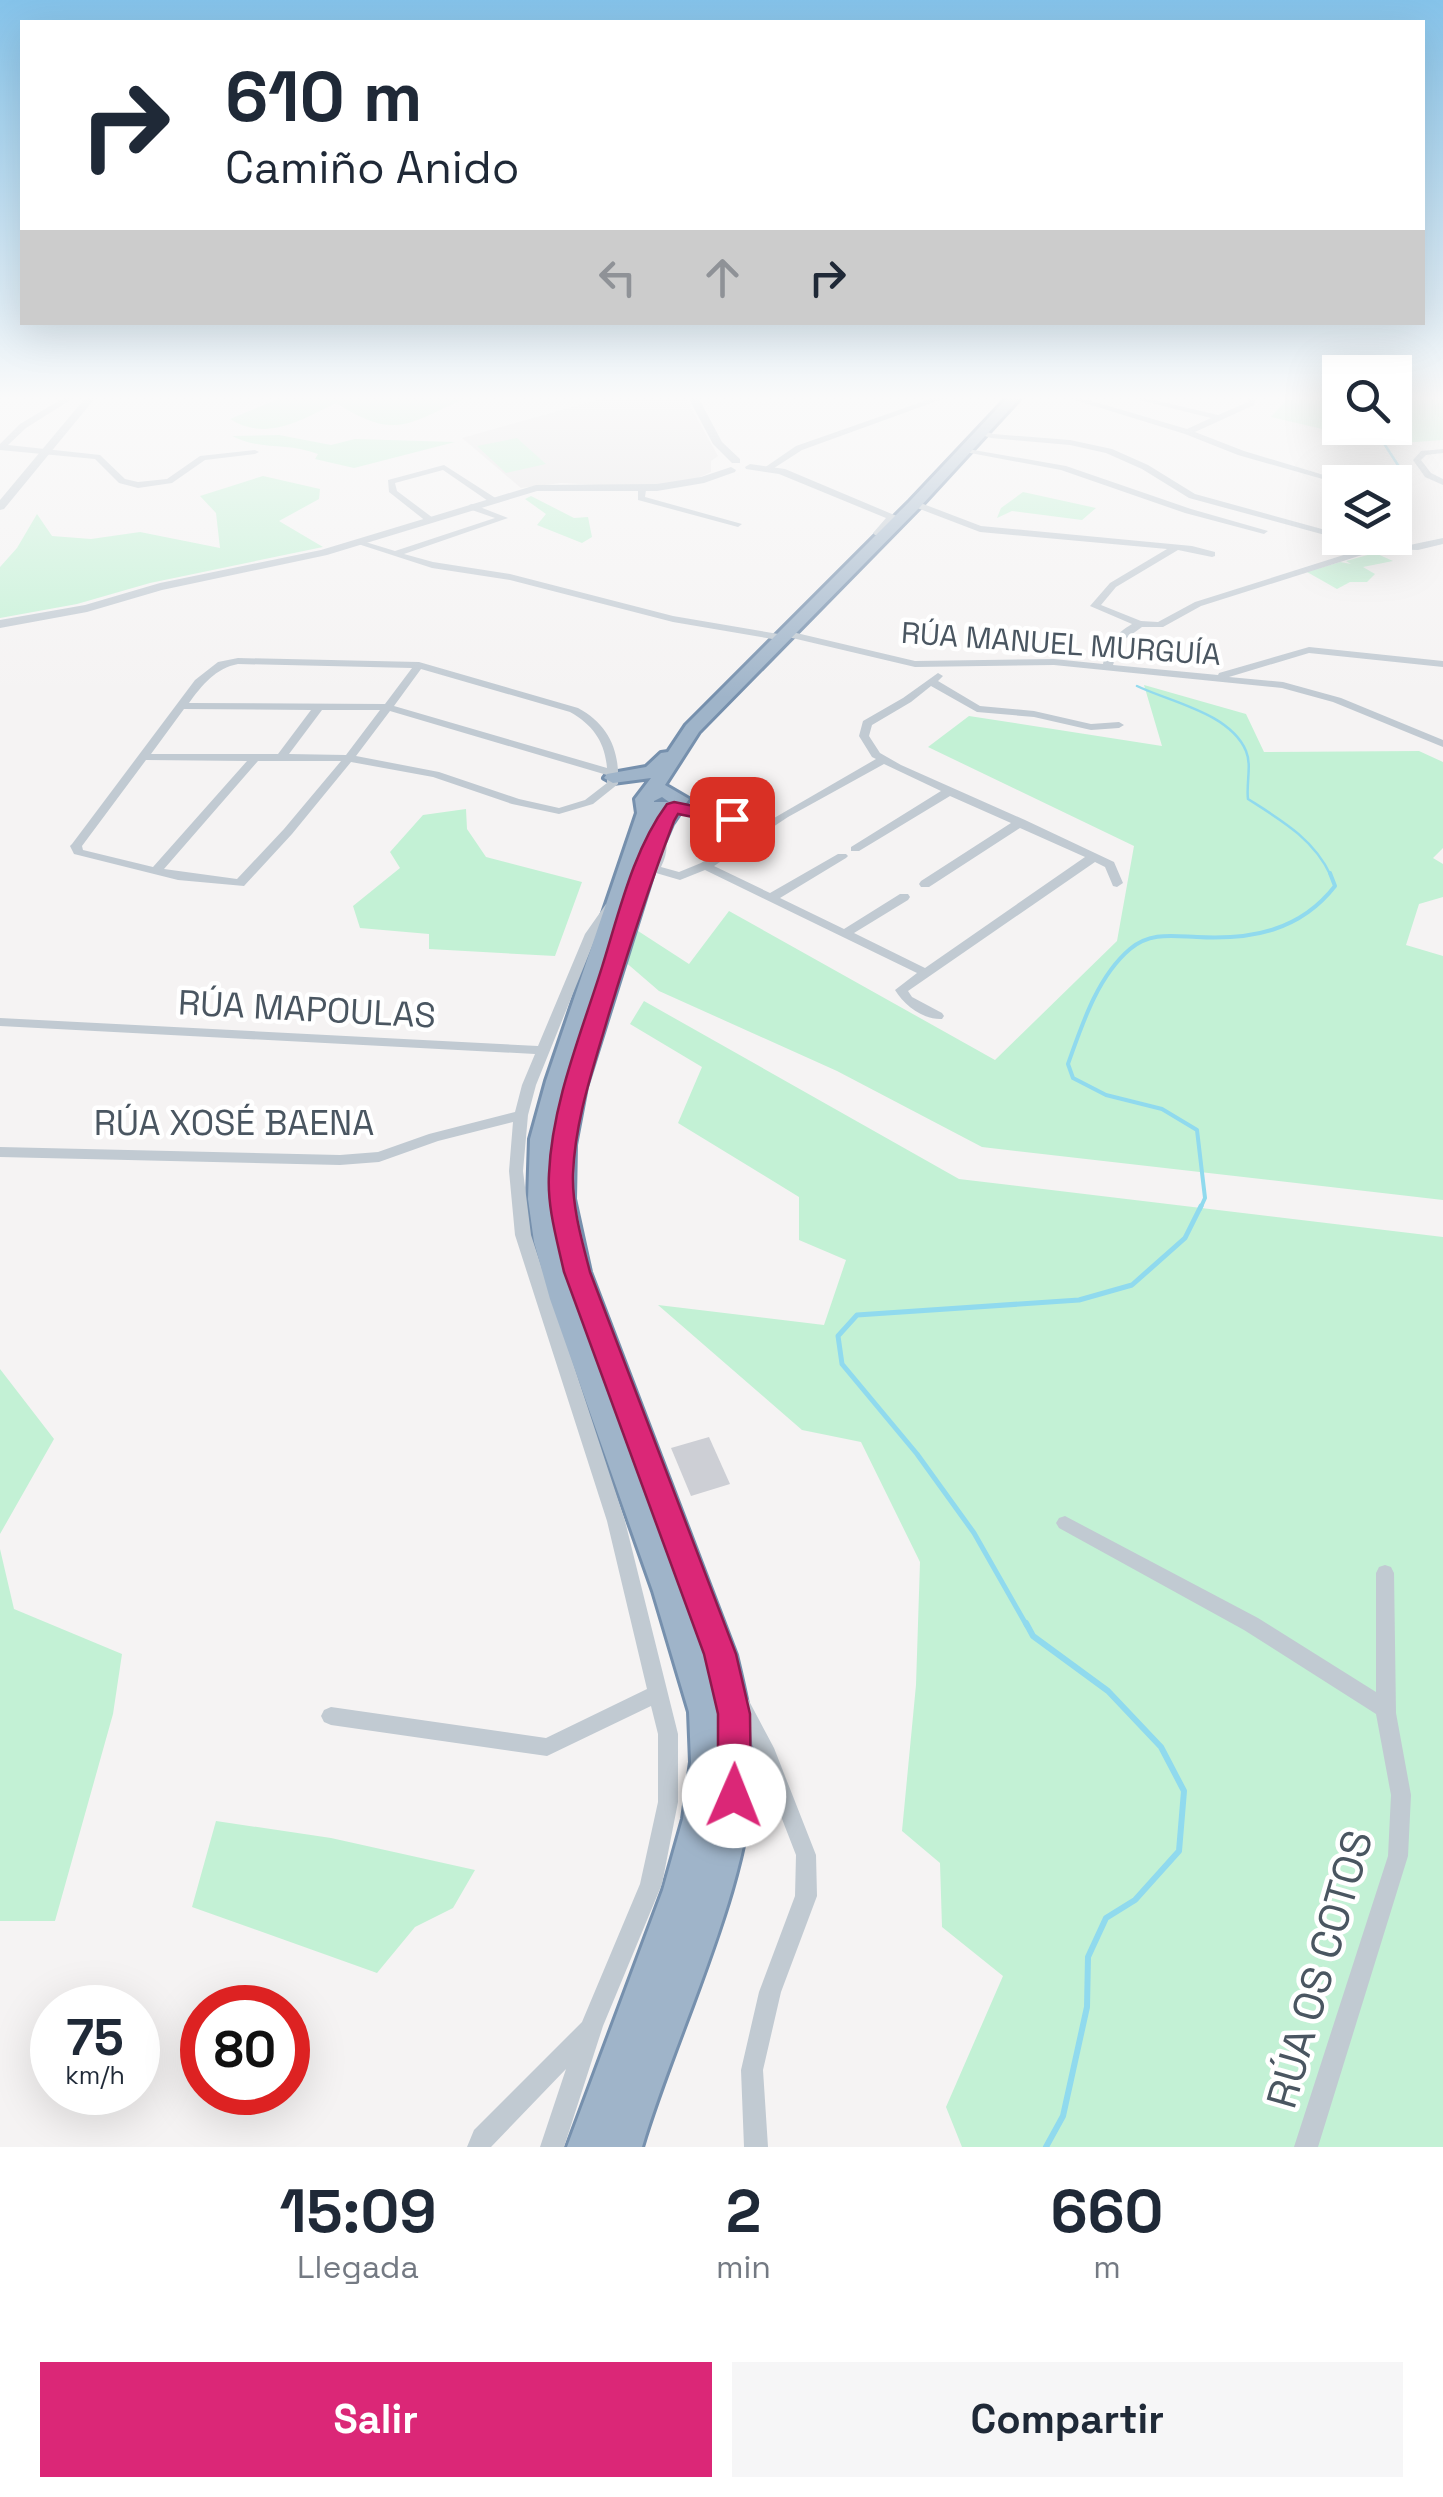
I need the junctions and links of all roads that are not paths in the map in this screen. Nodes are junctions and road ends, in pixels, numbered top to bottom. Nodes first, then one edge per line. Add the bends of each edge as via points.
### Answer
1 (400, 497) edge
2 (488, 497) edge
3 (506, 497) edge
4 (641, 497) edge
5 (844, 497) edge
6 (917, 497) edge
7 (922, 497) edge
8 (1147, 497) edge
9 (1200, 497) edge
10 (494, 501) junction
11 (915, 504) junction
12 (1219, 504) junction
13 (472, 507) junction
14 (880, 511) junction
15 (1202, 516) junction
16 (430, 520) junction
17 (738, 524) dead end
18 (1264, 531) dead end
19 (1322, 532) edge
20 (1443, 541) edge
21 (359, 542) junction
22 (1176, 548) junction
23 (1412, 548) edge
24 (396, 553) junction
25 (1212, 554) dead end
26 (1354, 555) edge
27 (862, 558) junction
28 (0, 624) edge
29 (1140, 624) junction
30 (786, 636) junction
31 (420, 664) junction
32 (1443, 664) edge
33 (938, 666) junction
34 (1108, 667) junction
35 (1208, 680) junction
36 (932, 682) junction
37 (738, 685) junction
38 (180, 706) junction
39 (319, 706) junction
40 (388, 706) junction
41 (1119, 725) dead end
42 (682, 742) junction
43 (1443, 744) edge
44 (142, 756) junction
45 (255, 758) junction
46 (346, 758) junction
47 (280, 759) junction
48 (884, 760) junction
49 (616, 778) junction
50 (950, 790) junction
51 (648, 798) junction
52 (674, 803) junction
53 (1021, 822) junction
54 (744, 841) junction
55 (855, 848) dead end
56 (842, 856) dead end
57 (1094, 856) junction
58 (705, 866) junction
59 (156, 871) junction
60 (638, 882) junction
61 (1117, 883) dead end
62 (925, 884) dead end
63 (772, 897) junction
64 (904, 897) dead end
65 (846, 933) junction
66 (926, 973) junction
67 (937, 1016) dead end
68 (0, 1022) edge
69 (542, 1050) junction
70 (521, 1115) junction
71 (0, 1152) edge
72 (1065, 1523) dead end
73 (1384, 1573) dead end
74 (728, 1683) junction
75 (658, 1693) junction
76 (1386, 1709) junction
77 (330, 1716) dead end
78 (592, 2026) junction
79 (478, 2147) edge
80 (552, 2147) edge
81 (586, 2147) edge
82 (622, 2147) edge
83 (756, 2147) edge
84 (1306, 2147) edge

1 - 16 street
2 - 10 street
3 - 10 street
4 - 17 street
5 - 14 street
6 - 14 street via 900,511
7 - 11 highway
8 - 15 street
9 - 12 street
10 - 13 street
11 - 22 street via 980,529
11 - 27 highway
12 - 15 street
12 - 19 street
13 - 16 street
13 - 24 street via 504,518
14 - 27 street via 893,519
15 - 18 street
16 - 21 street
20 - 23 street
21 - 24 street, RÚA MANUEL MURGUÍA
21 - 28 street
22 - 25 street
22 - 29 street via 1113,585 1095,606
24 - 30 street, RÚA MANUEL MURGUÍA via 689,622
26 - 29 street via 1198,604 1160,625
27 - 30 highway
29 - 34 street via 1111,645
30 - 33 street, RÚA MANUEL MURGUÍA
30 - 37 highway
31 - 38 street via 238,661 213,670
31 - 40 street
31 - 49 street via 594,719
32 - 35 street via 1308,650
33 - 34 street, RÚA MANUEL MURGUÍA
33 - 36 street
34 - 35 street, RÚA MANUEL MURGUÍA
35 - 43 street, RÚA MANUEL MURGUÍA via 1318,694
36 - 41 street, RÚA MANUEL MURGUÍA via 977,709 1092,727
36 - 48 street via 867,723 864,736
37 - 42 highway
37 - 52 highway via 680,758
38 - 39 street
38 - 44 street
39 - 40 street
39 - 47 street
40 - 46 street
40 - 49 street
42 - 49 highway via 652,772
42 - 51 highway
44 - 45 street
44 - 59 street via 76,846 86,855
45 - 47 street
45 - 59 street
46 - 47 street
46 - 49 street via 435,774 559,811 579,807
46 - 59 street via 240,884
48 - 50 street
48 - 54 street
49 - 51 highway
50 - 53 street
50 - 55 street
51 - 52 highway
51 - 60 highway
52 - 54 street via 736,821
52 - 60 highway
53 - 57 street
53 - 62 street
54 - 58 street
56 - 63 street
57 - 61 street via 1110,865
57 - 66 street
58 - 60 street
58 - 63 street
60 - 69 street via 592,934
60 - 74 highway via 564,1135 566,1226 596,1329
60 - 81 highway via 557,1081 542,1139 540,1198 563,1299 706,1712 707,1762 680,1890
63 - 65 street
64 - 65 street
65 - 66 street
66 - 67 street via 901,990
68 - 69 street, RÚA MAPOULAS
69 - 70 street
70 - 71 street, RÚA XOSÉ BAENA via 379,1157 340,1160
70 - 75 street via 516,1171 523,1235 616,1521
72 - 76 street via 1251,1624
73 - 76 street, RÚA OS COTOS
74 - 82 highway via 736,1761 722,1855
74 - 83 street via 759,1737 806,1855 806,1896 770,1992 752,2070
75 - 77 street via 547,1747
75 - 78 street via 668,1734 668,1802 651,1884
76 - 84 street, RÚA OS COTOS via 1401,1794 1398,1856
78 - 79 street
78 - 80 street

